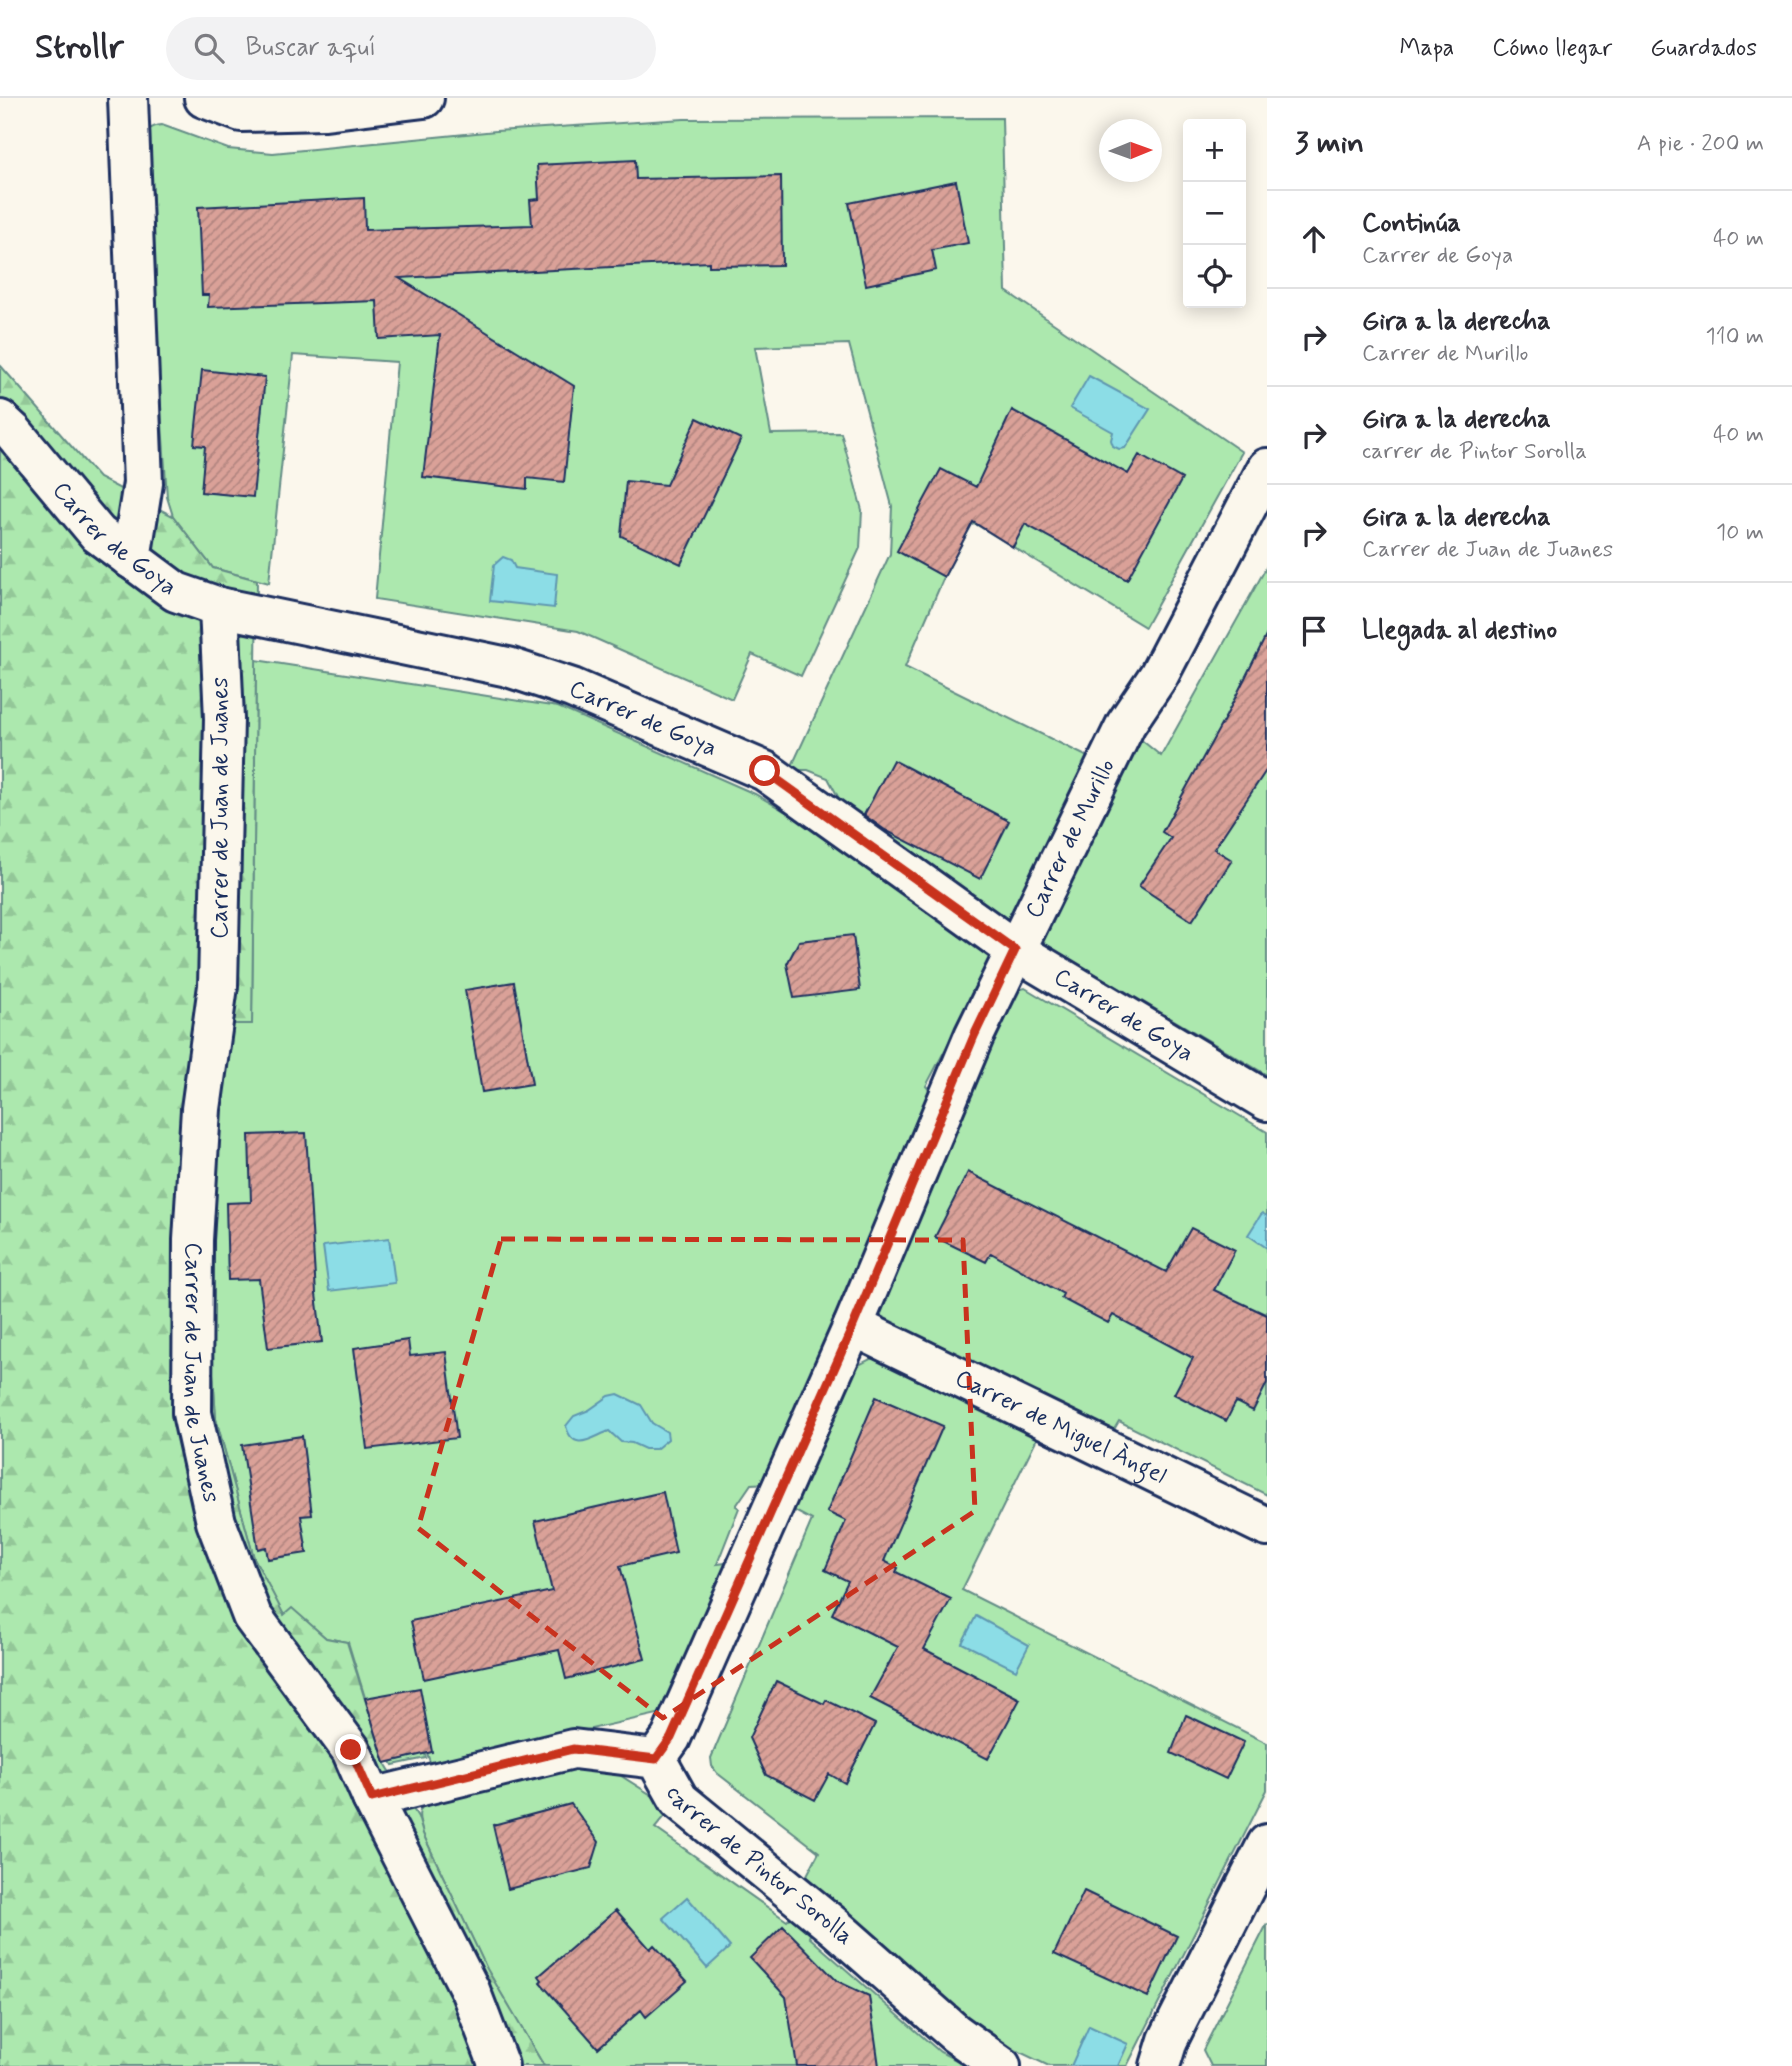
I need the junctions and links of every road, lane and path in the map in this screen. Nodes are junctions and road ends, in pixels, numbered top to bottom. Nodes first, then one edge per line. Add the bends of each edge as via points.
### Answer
1 (128, 98) edge
2 (204, 98) edge
3 (424, 98) edge
4 (0, 420) edge
5 (1267, 468) edge
6 (131, 559) junction
7 (219, 607) junction
8 (1015, 950) junction
9 (1267, 1101) edge
10 (853, 1326) junction
11 (1267, 1527) edge
12 (656, 1759) junction
13 (372, 1798) junction
14 (1267, 1844) edge
15 (499, 2066) edge
16 (1001, 2066) edge
17 (1160, 2066) edge

1 - 6 street via 143,483
2 - 3 street via 241,112 325,110
4 - 6 street, Carrer de Goya via 98,534
5 - 8 street, Carrer de Murillo via 1159,675 1126,724
6 - 7 street, Carrer de Goya via 176,592
7 - 8 street, Carrer de Goya via 508,667 572,688 765,771
7 - 13 street, Carrer de Juan de Juanes via 224,719 218,986 201,1109 192,1413 216,1522 253,1616 351,1750
8 - 9 street, Carrer de Goya
8 - 10 street, Carrer de Murillo via 974,1036
10 - 11 street, Carrer de Miguel Àngel
10 - 12 street, Carrer de Murillo via 671,1738
12 - 13 street, carrer de Pintor Sorolla via 573,1749
12 - 16 street, carrer de Pintor Sorolla via 679,1800 955,2033
13 - 15 street, Carrer de Juan de Juanes via 470,1990
14 - 17 street via 1168,2040

